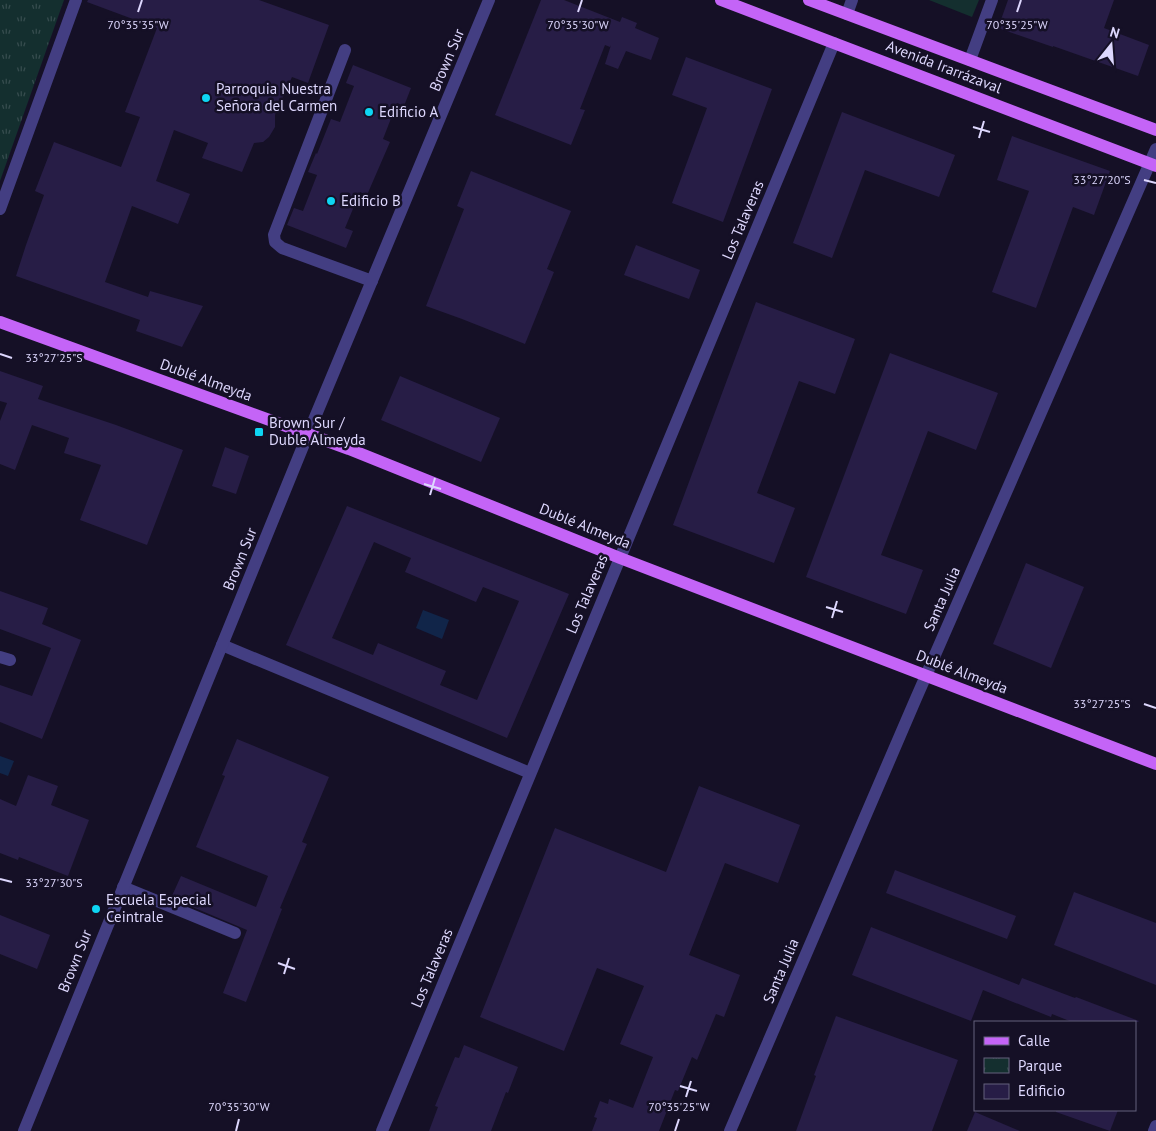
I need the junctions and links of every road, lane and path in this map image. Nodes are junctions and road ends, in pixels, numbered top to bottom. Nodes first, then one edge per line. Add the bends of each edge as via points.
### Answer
1 (76, 0) edge
2 (489, 0) edge
3 (721, 0) edge
4 (809, 0) edge
5 (852, 0) edge
6 (992, 0) edge
7 (847, 14) junction
8 (834, 43) junction
9 (346, 50) dead end
10 (970, 60) junction
11 (1156, 130) edge
12 (1156, 150) edge
13 (1153, 165) edge
14 (0, 209) edge
15 (372, 281) junction
16 (0, 322) edge
17 (308, 434) junction
18 (620, 558) junction
19 (222, 645) junction
20 (927, 675) junction
21 (1156, 764) edge
22 (530, 773) junction
23 (124, 887) junction
24 (235, 933) dead end
25 (1156, 1126) edge
26 (24, 1131) edge
27 (382, 1131) edge
28 (730, 1131) edge
29 (1154, 1131) edge

1 - 14 street
2 - 15 street, Brown Sur
3 - 8 main road, Avenida Irarrázaval
4 - 7 main road, Avenida Irarrázaval
5 - 7 street
6 - 10 street
7 - 10 main road, Avenida Irarrázaval
8 - 13 main road, Avenida Irarrázaval
8 - 18 street, Los Talaveras
9 - 15 street via 274,235 275,242 282,248
10 - 11 main road, Avenida Irarrázaval
12 - 13 street, Santa Julia
13 - 20 street, Santa Julia
15 - 17 street, Brown Sur
16 - 17 main road, Dublé Almeyda
17 - 18 main road, Dublé Almeyda
17 - 19 street, Brown Sur
18 - 20 main road, Dublé Almeyda
18 - 22 street, Los Talaveras
19 - 22 street
19 - 23 street, Brown Sur
20 - 21 main road, Dublé Almeyda
20 - 28 street, Santa Julia
22 - 27 street, Los Talaveras
23 - 24 street
23 - 26 street, Brown Sur
25 - 29 street

